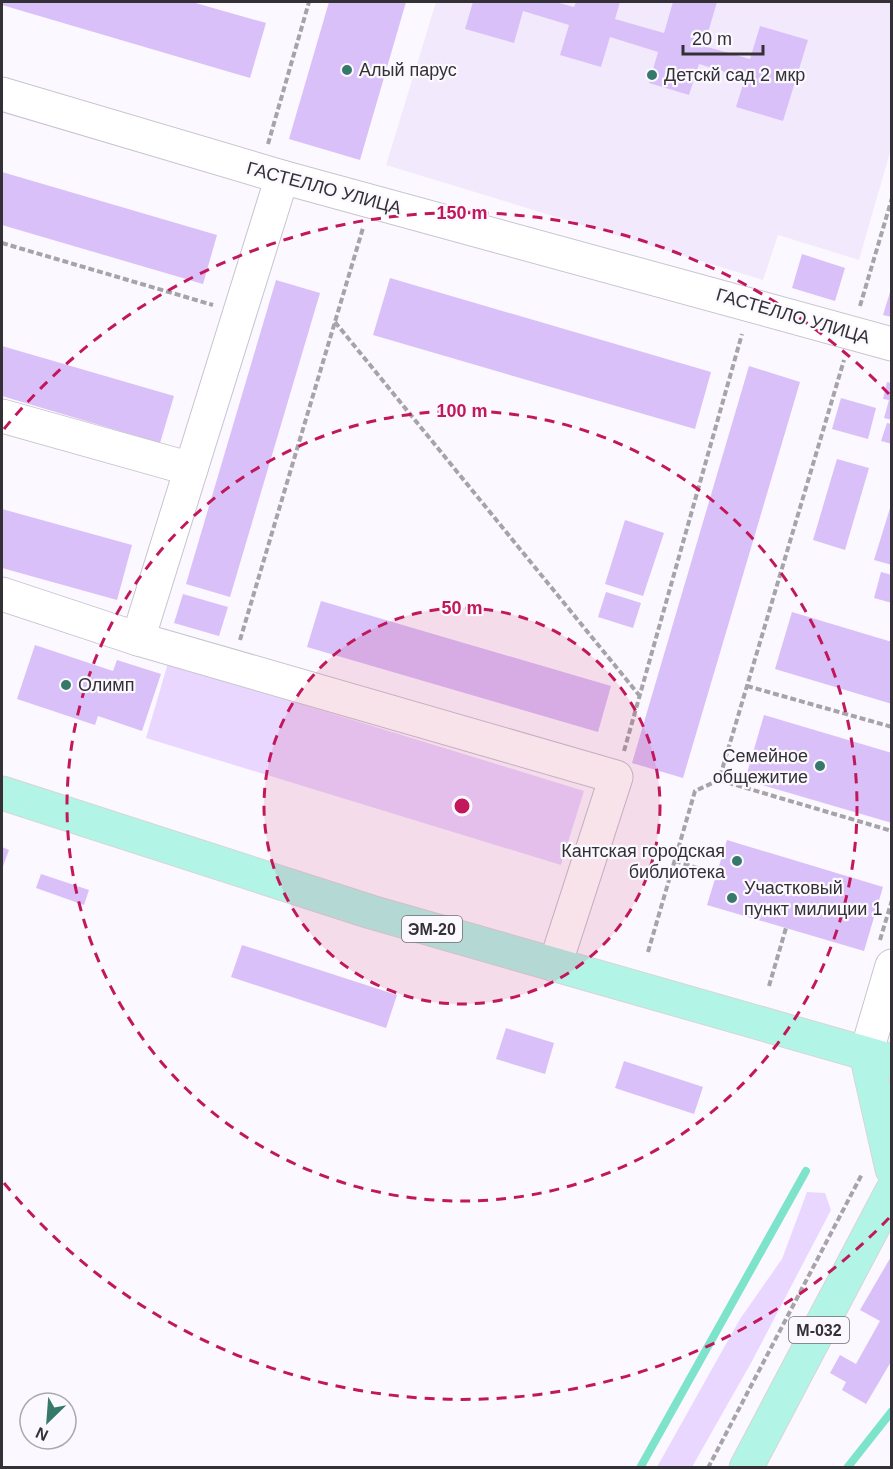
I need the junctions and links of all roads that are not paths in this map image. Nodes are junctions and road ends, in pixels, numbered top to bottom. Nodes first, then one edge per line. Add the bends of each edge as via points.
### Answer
1 (2, 94) edge
2 (271, 174) junction
3 (891, 344) edge
4 (2, 416) edge
5 (191, 469) junction
6 (2, 594) edge
7 (138, 639) junction
8 (2, 793) edge
9 (555, 965) junction
10 (891, 966) edge
11 (879, 1058) edge
12 (877, 1171) edge
13 (891, 1191) edge
14 (754, 1464) edge

1 - 2 street, ГАСТЕЛЛО УЛИЦА
2 - 3 street, ГАСТЕЛЛО УЛИЦА
2 - 5 street via 240,313
4 - 5 street
5 - 7 street
6 - 7 street
7 - 9 street via 616,777
8 - 9 main road, ЭМ-20 via 360,909
9 - 11 main road, ЭМ-20
10 - 11 street
11 - 12 main road
13 - 14 main road, M-032

